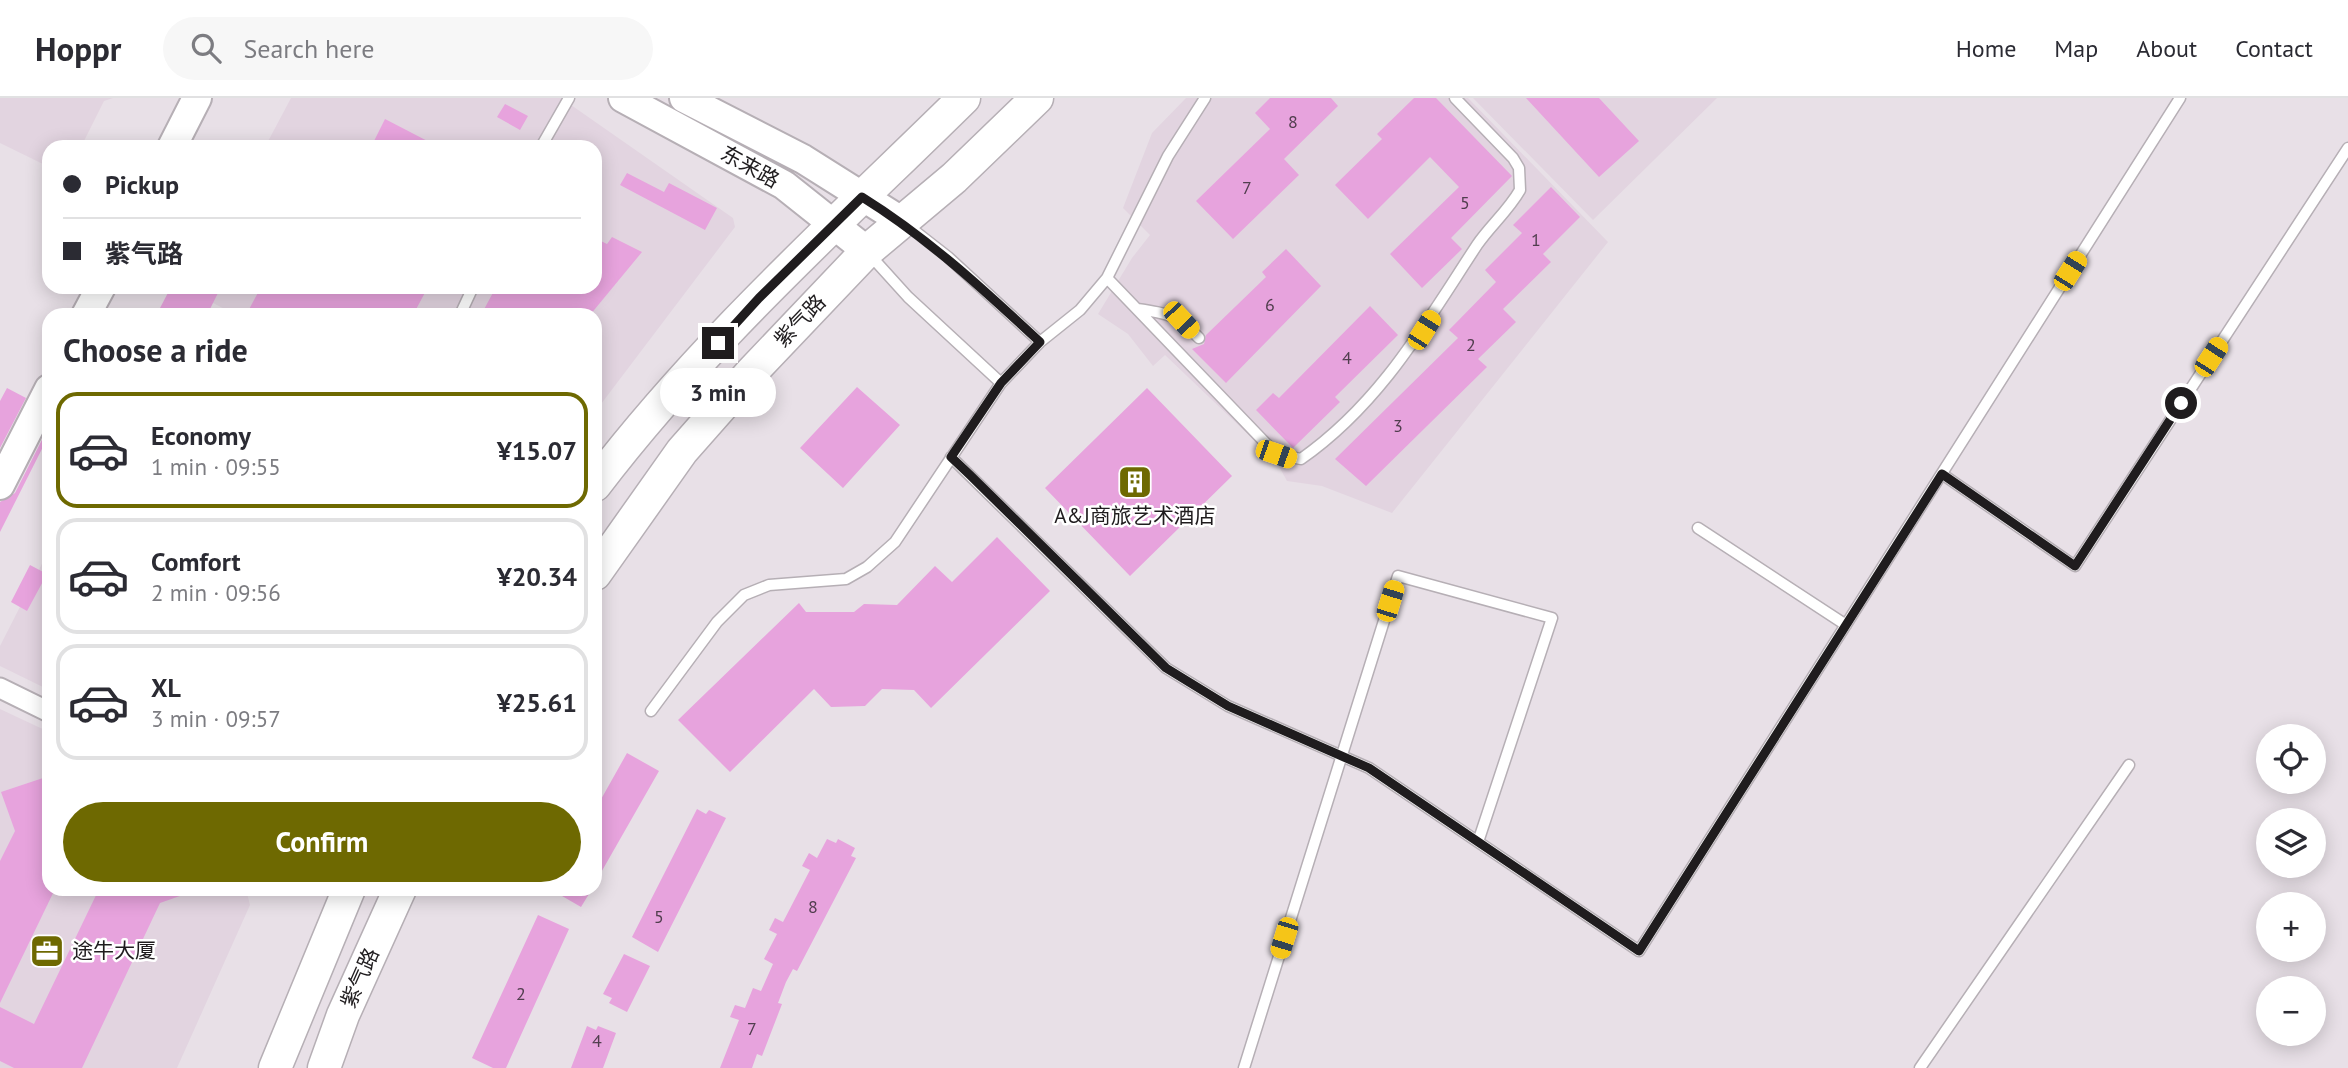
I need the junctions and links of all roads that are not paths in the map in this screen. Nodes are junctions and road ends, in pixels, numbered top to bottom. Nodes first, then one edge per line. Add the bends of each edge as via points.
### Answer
1 (197, 98) edge
2 (569, 98) edge
3 (622, 98) edge
4 (684, 98) edge
5 (964, 98) edge
6 (977, 98) edge
7 (1037, 98) edge
8 (1205, 98) edge
9 (1455, 98) edge
10 (2179, 98) edge
11 (1011, 123) junction
12 (176, 140) edge
13 (545, 140) edge
14 (2348, 148) edge
15 (862, 197) junction
16 (834, 222) junction
17 (903, 222) junction
18 (867, 251) junction
19 (1107, 278) junction
20 (1136, 309) junction
21 (1199, 338) dead end
22 (1040, 342) junction
23 (718, 343) junction
24 (750, 374) junction
25 (1001, 383) junction
26 (42, 402) edge
27 (951, 457) junction
28 (1942, 474) junction
29 (602, 476) edge
30 (0, 485) edge
31 (1698, 528) dead end
32 (602, 564) edge
33 (1846, 625) junction
34 (0, 688) edge
35 (42, 709) edge
36 (651, 710) dead end
37 (1341, 755) junction
38 (2129, 765) dead end
39 (1478, 842) junction
40 (346, 896) edge
41 (397, 896) edge
42 (275, 1068) edge
43 (324, 1068) edge
44 (1244, 1068) edge
45 (1920, 1068) edge

1 - 12 street
2 - 13 lane
3 - 16 street, 东来路 via 784,185
4 - 15 street, 东来路 via 803,159
5 - 15 main road
6 - 11 main road via 981,119 991,125
7 - 11 main road, 紫气路
8 - 19 lane via 1168,156
9 - 20 lane via 1513,158 1519,168 1520,190 1476,245 1396,370 1319,447 1301,459 1276,454
10 - 28 lane
11 - 17 main road, 紫气路
14 - 28 lane via 2075,566
15 - 16 main road
15 - 17 street, 东来路
16 - 18 street, 东来路
16 - 23 main road
17 - 18 main road, 紫气路
17 - 22 lane
18 - 24 main road, 紫气路
18 - 25 lane via 908,297
19 - 20 lane
19 - 22 lane via 1080,310
20 - 21 lane via 1167,313
22 - 25 lane
23 - 24 main road via 743,346 751,358
23 - 29 main road
24 - 32 main road, 紫气路 via 682,450
25 - 27 lane
26 - 30 street
27 - 36 lane via 895,542 867,567 846,579 769,584 744,595
27 - 37 lane via 1166,668 1228,706
28 - 33 lane
31 - 33 lane
33 - 39 lane via 1639,951
34 - 35 street
37 - 39 lane via 1369,768
37 - 39 lane via 1398,576 1552,618
37 - 44 lane
38 - 45 lane
40 - 42 main road
41 - 43 main road, 紫气路

